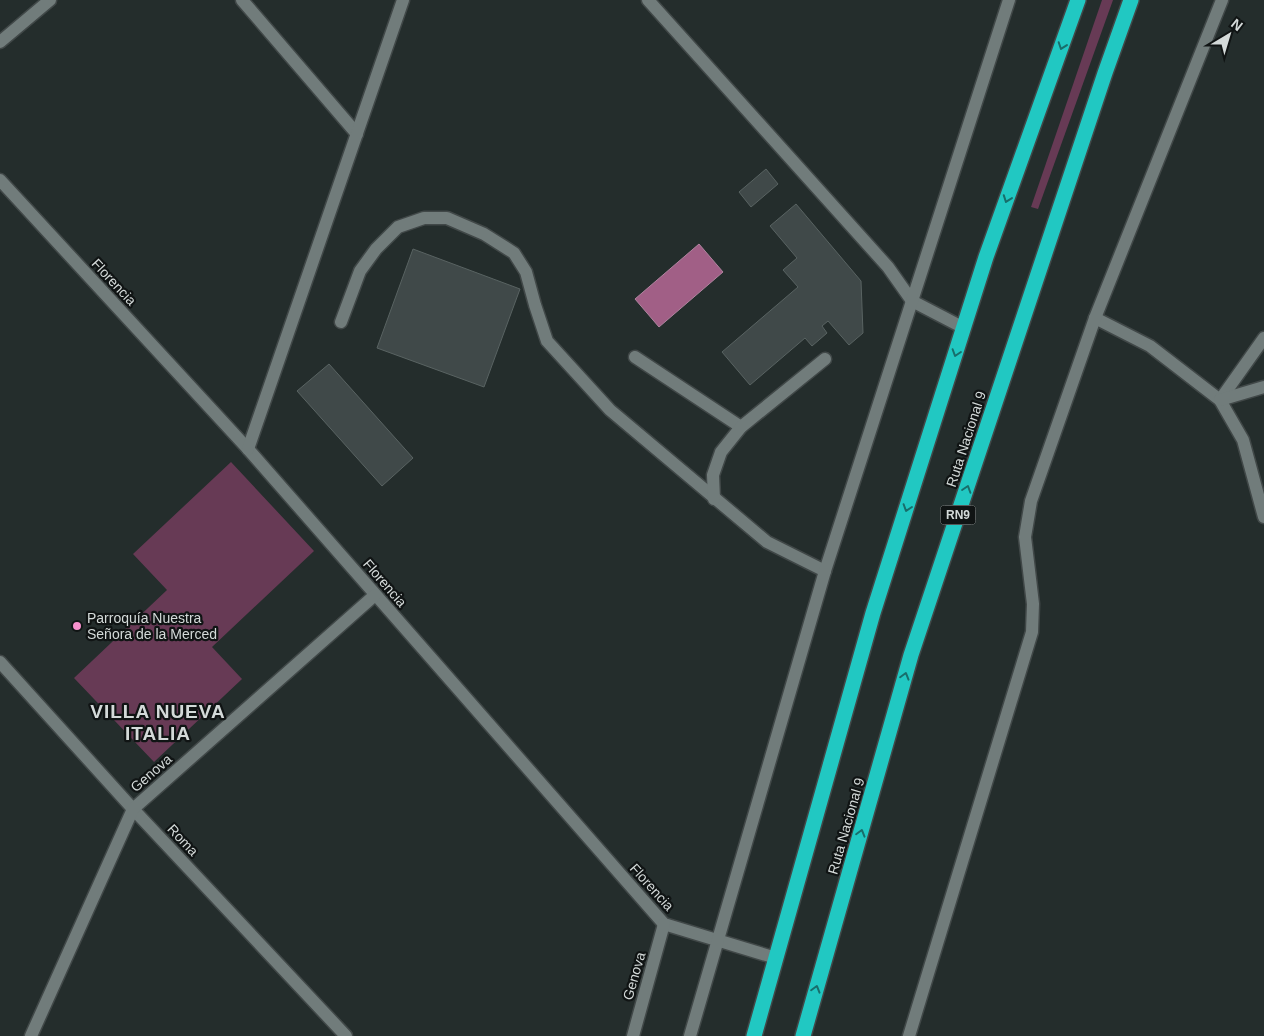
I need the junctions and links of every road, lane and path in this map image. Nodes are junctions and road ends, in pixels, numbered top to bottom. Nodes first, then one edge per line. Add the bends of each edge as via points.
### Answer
1 (50, 0) edge
2 (242, 0) edge
3 (403, 0) edge
4 (648, 0) edge
5 (1009, 0) edge
6 (1078, 0) edge
7 (1131, 0) edge
8 (1222, 0) edge
9 (0, 42) edge
10 (357, 134) junction
11 (0, 180) edge
12 (912, 301) junction
13 (1095, 318) junction
14 (341, 322) dead end
15 (964, 328) junction
16 (1264, 338) edge
17 (635, 358) dead end
18 (825, 359) dead end
19 (1264, 387) edge
20 (1220, 400) junction
21 (741, 427) junction
22 (248, 449) junction
23 (714, 499) junction
24 (1264, 517) edge
25 (825, 571) junction
26 (376, 595) junction
27 (0, 662) edge
28 (133, 809) junction
29 (664, 924) junction
30 (718, 940) junction
31 (776, 958) junction
32 (31, 1036) edge
33 (346, 1036) edge
34 (633, 1036) edge
35 (690, 1036) edge
36 (754, 1036) edge
37 (803, 1036) edge
38 (909, 1036) edge

1 - 9 street
2 - 10 street
3 - 10 street
4 - 12 street via 888,267
5 - 12 street
6 -> 15 highway via 986,257
37 -> 7 highway, Ruta Nacional 9 / RN9 via 911,655
8 - 13 street
10 - 22 street
11 - 22 street, Florencia
12 - 15 street
12 - 25 street
13 - 20 street via 1150,346
13 - 38 street via 1031,500 1024,537 1033,604 1032,632
14 - 23 street via 360,271 398,227 424,218 446,218 484,234 514,253 526,272 547,341 610,410
15 -> 31 highway via 873,613
16 - 20 street
17 - 21 street
18 - 21 street
19 - 20 street
20 - 24 street via 1243,440
21 - 23 street via 721,452 713,475
22 - 26 street, Florencia
23 - 25 street via 767,542
25 - 30 street
26 - 28 street, Genova
26 - 29 street, Florencia
27 - 28 street, Roma
28 - 32 street, Genova
28 - 33 street, Roma
29 - 30 street, Florencia
29 - 34 street, Genova
30 - 31 street, Florencia
30 - 35 street
31 - 36 highway

